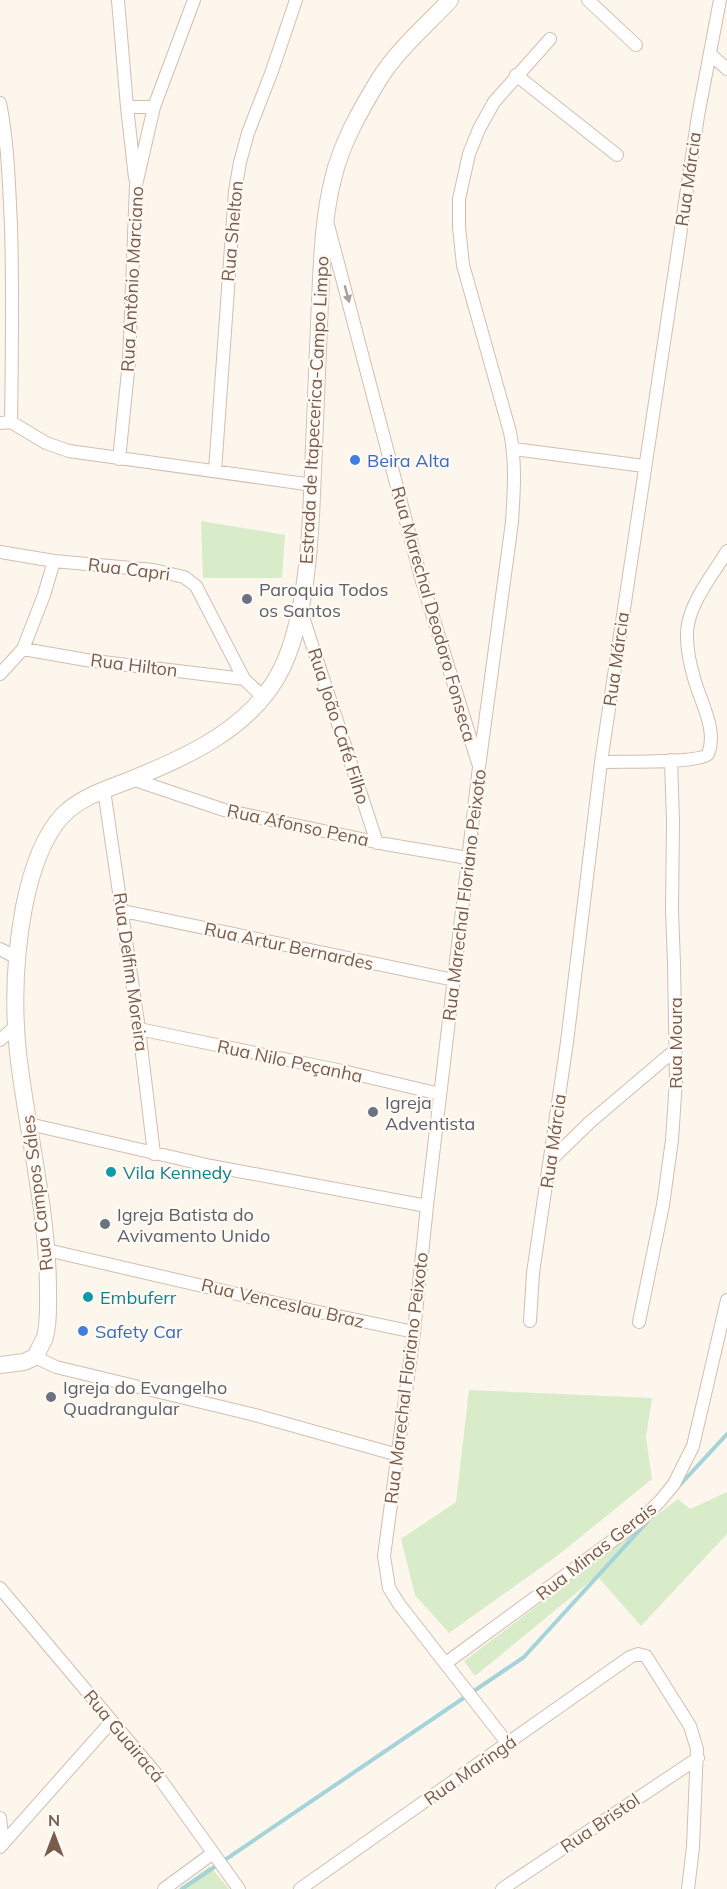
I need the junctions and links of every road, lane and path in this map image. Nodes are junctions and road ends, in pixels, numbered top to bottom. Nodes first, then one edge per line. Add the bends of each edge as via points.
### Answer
1 (118, 0) edge
2 (194, 0) edge
3 (296, 0) edge
4 (450, 0) edge
5 (588, 0) edge
6 (720, 0) edge
7 (550, 39) dead end
8 (636, 45) dead end
9 (710, 54) junction
10 (727, 69) edge
11 (516, 75) junction
12 (0, 103) edge
13 (127, 106) junction
14 (154, 107) junction
15 (617, 155) dead end
16 (136, 185) junction
17 (327, 218) junction
18 (5, 423) edge
19 (514, 449) junction
20 (119, 459) junction
21 (644, 466) junction
22 (215, 471) junction
23 (313, 485) junction
24 (727, 551) edge
25 (0, 552) edge
26 (54, 561) junction
27 (300, 609) junction
28 (23, 649) junction
29 (0, 674) edge
30 (244, 679) junction
31 (263, 697) junction
32 (671, 760) junction
33 (601, 762) junction
34 (479, 766) junction
35 (132, 779) junction
36 (104, 790) junction
37 (377, 843) junction
38 (468, 858) junction
39 (123, 911) junction
40 (0, 949) edge
41 (17, 958) junction
42 (454, 980) junction
43 (15, 1026) junction
44 (139, 1029) junction
45 (0, 1040) edge
46 (675, 1050) junction
47 (440, 1094) junction
48 (29, 1124) junction
49 (154, 1154) junction
50 (550, 1161) junction
51 (427, 1206) junction
52 (47, 1250) junction
53 (727, 1300) edge
54 (530, 1321) dead end
55 (639, 1322) dead end
56 (414, 1332) junction
57 (35, 1357) junction
58 (0, 1365) edge
59 (398, 1455) junction
60 (0, 1588) edge
61 (446, 1663) junction
62 (111, 1722) junction
63 (508, 1744) junction
64 (698, 1758) junction
65 (0, 1818) edge
66 (2, 1845) edge
67 (213, 1854) junction
68 (164, 1889) edge
69 (240, 1889) edge
70 (300, 1889) edge
71 (502, 1889) edge
72 (688, 1889) edge

1 - 13 street
2 - 14 street, Rua Antônio Marciano
3 - 22 street, Rua Shelton via 240,162 235,191
4 - 17 main road, Estrada de Itapecerica-Campo Limpo via 379,80 340,157
5 - 8 street
6 - 9 street, Rua Márcia
7 - 11 street, Rua Marechal Floriano Peixoto
9 - 10 street
9 - 21 street, Rua Márcia
11 - 15 street
11 - 19 street, Rua Marechal Floriano Peixoto via 479,129 459,199 463,265
12 - 18 street via 9,180 14,313
13 - 14 street
13 - 16 street
14 - 16 street, Rua Antônio Marciano
16 - 20 street, Rua Antônio Marciano via 129,351
17 - 23 main road, Estrada de Itapecerica-Campo Limpo
17 -> 34 street, Rua Marechal Deodoro Fonseca via 421,578
18 - 20 street via 69,451
19 - 21 street
19 - 34 street, Rua Marechal Floriano Peixoto via 512,522
20 - 22 street
21 - 33 street, Rua Márcia
22 - 23 street
23 - 27 main road, Estrada de Itapecerica-Campo Limpo
24 - 32 street via 697,601 687,636 694,679 711,736 710,749 704,758
25 - 26 street, Rua Capri
26 - 28 street
26 - 30 street, Rua Capri via 153,570 190,581
27 - 31 main road, Estrada de Itapecerica-Campo Limpo via 282,667
27 - 37 street, Rua João Café Filho
28 - 29 street
28 - 30 street, Rua Hilton
30 - 31 street, Rua Capri
31 - 35 main road, Estrada de Itapecerica-Campo Limpo via 226,732
32 - 33 street
32 - 46 street, Rua Moura
33 - 50 street, Rua Márcia
34 - 38 street, Rua Marechal Floriano Peixoto
35 - 36 main road, Estrada de Itapecerica-Campo Limpo
35 - 37 street, Rua Afonso Pena via 224,810
36 - 39 street, Rua Delfim Moreira
36 - 41 main road, Estrada de Itapecerica-Campo Limpo via 71,807 48,837 31,879
37 - 38 street, Rua Afonso Pena
38 - 42 street, Rua Marechal Floriano Peixoto
39 - 42 street, Rua Artur Bernardes
39 - 44 street, Rua Delfim Moreira
40 - 41 street
41 - 43 main road, Estrada de Itapecerica-Campo Limpo
42 - 47 street, Rua Marechal Floriano Peixoto
43 - 45 street
43 - 48 main road, Rua Campos Sáles
44 - 47 street, Rua Nilo Peçanha
44 - 49 street, Rua Delfim Moreira
46 - 50 street
46 - 55 street, Rua Moura via 672,1140
47 - 51 street, Rua Marechal Floriano Peixoto
48 - 49 street
48 - 52 main road, Rua Campos Sáles
49 - 51 street
50 - 54 street, Rua Márcia
51 - 56 street, Rua Marechal Floriano Peixoto
52 - 56 street, Rua Venceslau Braz
52 - 57 main road, Rua Campos Sáles via 48,1319
53 - 61 street, Rua Minas Gerais via 693,1446 674,1484 642,1519
56 - 59 street, Rua Marechal Floriano Peixoto
57 - 58 main road
57 - 59 street via 56,1367 251,1414
59 - 61 street, Rua Marechal Floriano Peixoto via 384,1556 389,1588
60 - 62 street, Rua Guairacá
61 - 63 street, Rua Marechal Floriano Peixoto
62 - 66 street
62 - 67 street, Rua Guairacá via 158,1776
63 - 64 street, Rua Maringá via 630,1657 641,1654 646,1656 690,1726
63 - 70 street, Rua Maringá
64 - 71 street, Rua Bristol
64 - 72 street
65 - 66 street
67 - 68 street
67 - 69 street, Rua Guairacá

